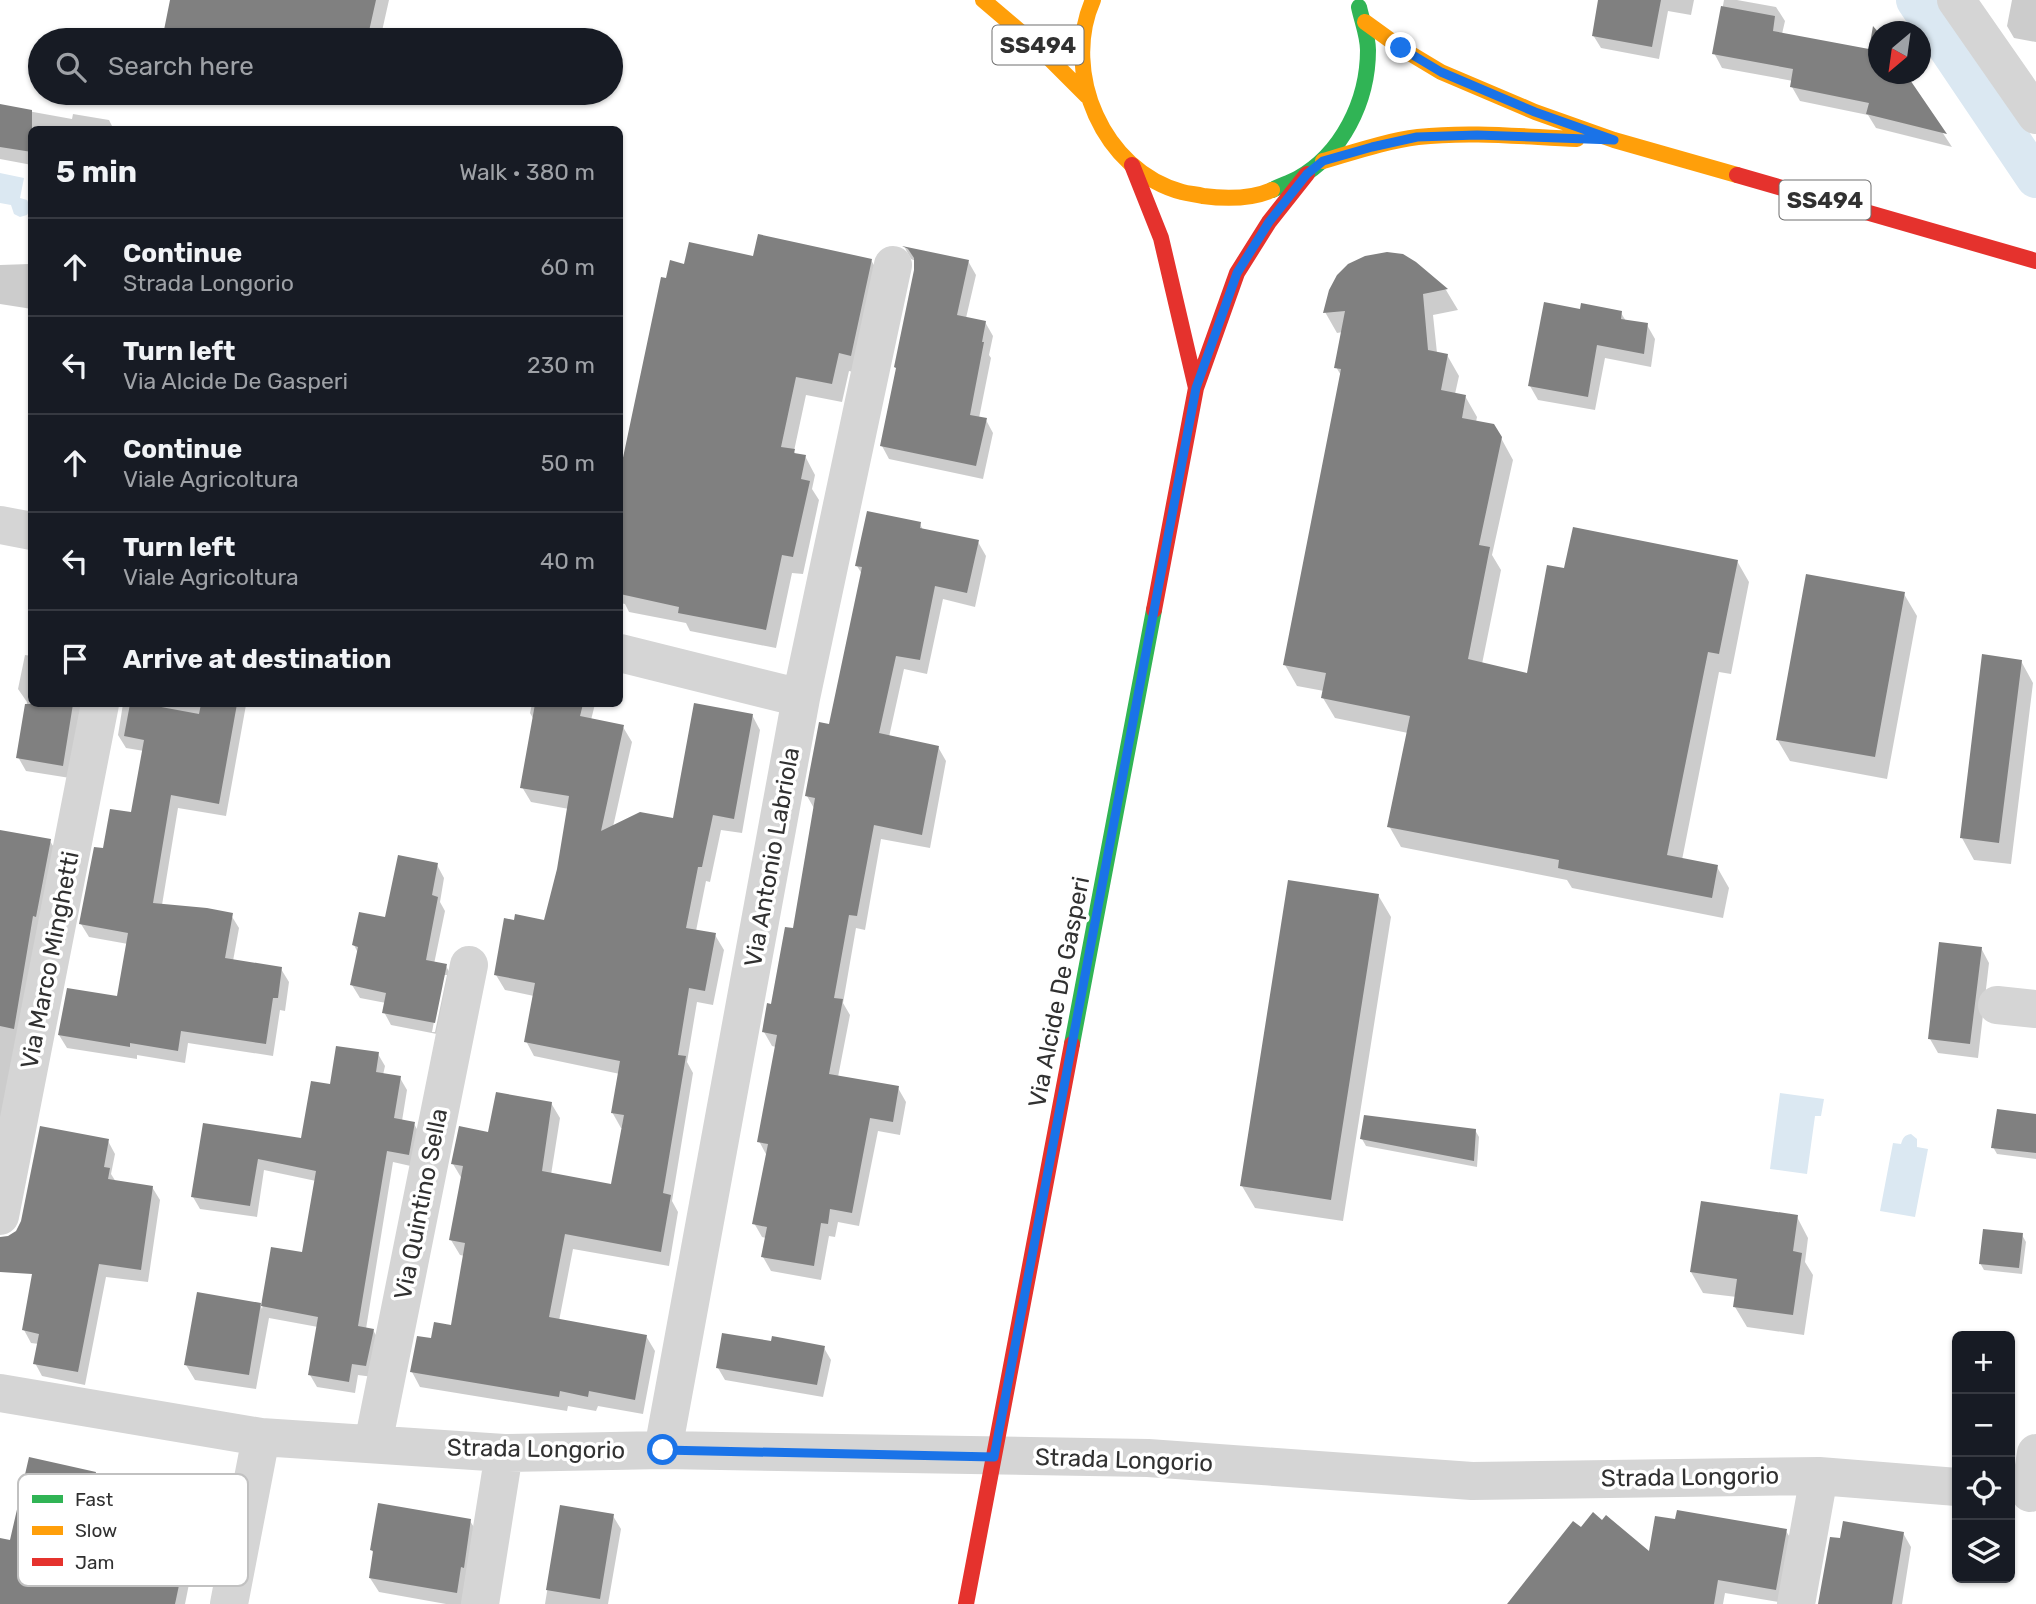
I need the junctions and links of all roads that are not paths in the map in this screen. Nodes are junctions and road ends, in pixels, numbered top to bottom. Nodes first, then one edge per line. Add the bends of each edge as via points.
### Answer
1 (983, 0) edge
2 (1093, 0) edge
3 (1357, 0) edge
4 (1956, 0) edge
5 (1365, 22) junction
6 (1087, 96) junction
7 (2036, 115) edge
8 (1614, 140) junction
9 (1323, 161) junction
10 (1132, 165) junction
11 (1307, 174) junction
12 (2036, 261) edge
13 (893, 265) dead end
14 (1196, 388) junction
15 (0, 525) edge
16 (28, 530) edge
17 (623, 654) edge
18 (801, 698) junction
19 (99, 707) edge
20 (469, 965) dead end
21 (1997, 1005) dead end
22 (2036, 1009) edge
23 (0, 1216) edge
24 (0, 1393) edge
25 (261, 1437) junction
26 (373, 1444) junction
27 (663, 1450) junction
28 (504, 1452) junction
29 (2036, 1453) edge
30 (994, 1457) junction
31 (1819, 1476) junction
32 (1952, 1487) edge
33 (2025, 1493) edge
34 (248, 1505) edge
35 (232, 1586) edge
36 (229, 1604) edge
37 (480, 1604) edge
38 (966, 1604) edge
39 (1796, 1604) edge

1 - 6 main road, SS494 via 1051,57
2 - 6 main road, SS494 via 1081,52
3 - 5 main road, SS494
4 - 7 street
5 - 8 main road, SS494 via 1441,72
5 - 9 main road, SS494 via 1369,60 1363,97 1348,132
6 - 10 main road, SS494 via 1104,134
8 - 9 main road, SS494 via 1417,137
8 - 12 main road, SS494
9 - 11 main road, SS494
10 - 11 main road, SS494 via 1163,186 1199,197 1237,199 1273,191
10 - 14 main road, Via Alcide De Gasperi via 1161,238
11 - 14 main road, Via Alcide De Gasperi via 1237,273
13 - 18 street, Via Antonio Labriola
14 - 30 main road, Via Alcide De Gasperi
15 - 16 street
17 - 18 street
18 - 27 street, Via Antonio Labriola
19 - 23 street, Via Marco Minghetti
20 - 26 street, Via Quintino Sella
21 - 22 street
24 - 25 street, Strada Longorio
25 - 26 street, Strada Longorio
25 - 34 street
26 - 28 street, Strada Longorio
27 - 28 street, Strada Longorio
27 - 30 street, Strada Longorio
28 - 37 street
29 - 33 street
30 - 31 street, Strada Longorio via 1148,1458 1472,1481
30 - 38 main road, Via Alcide De Gasperi
31 - 32 street, Strada Longorio
31 - 39 street
35 - 36 street

